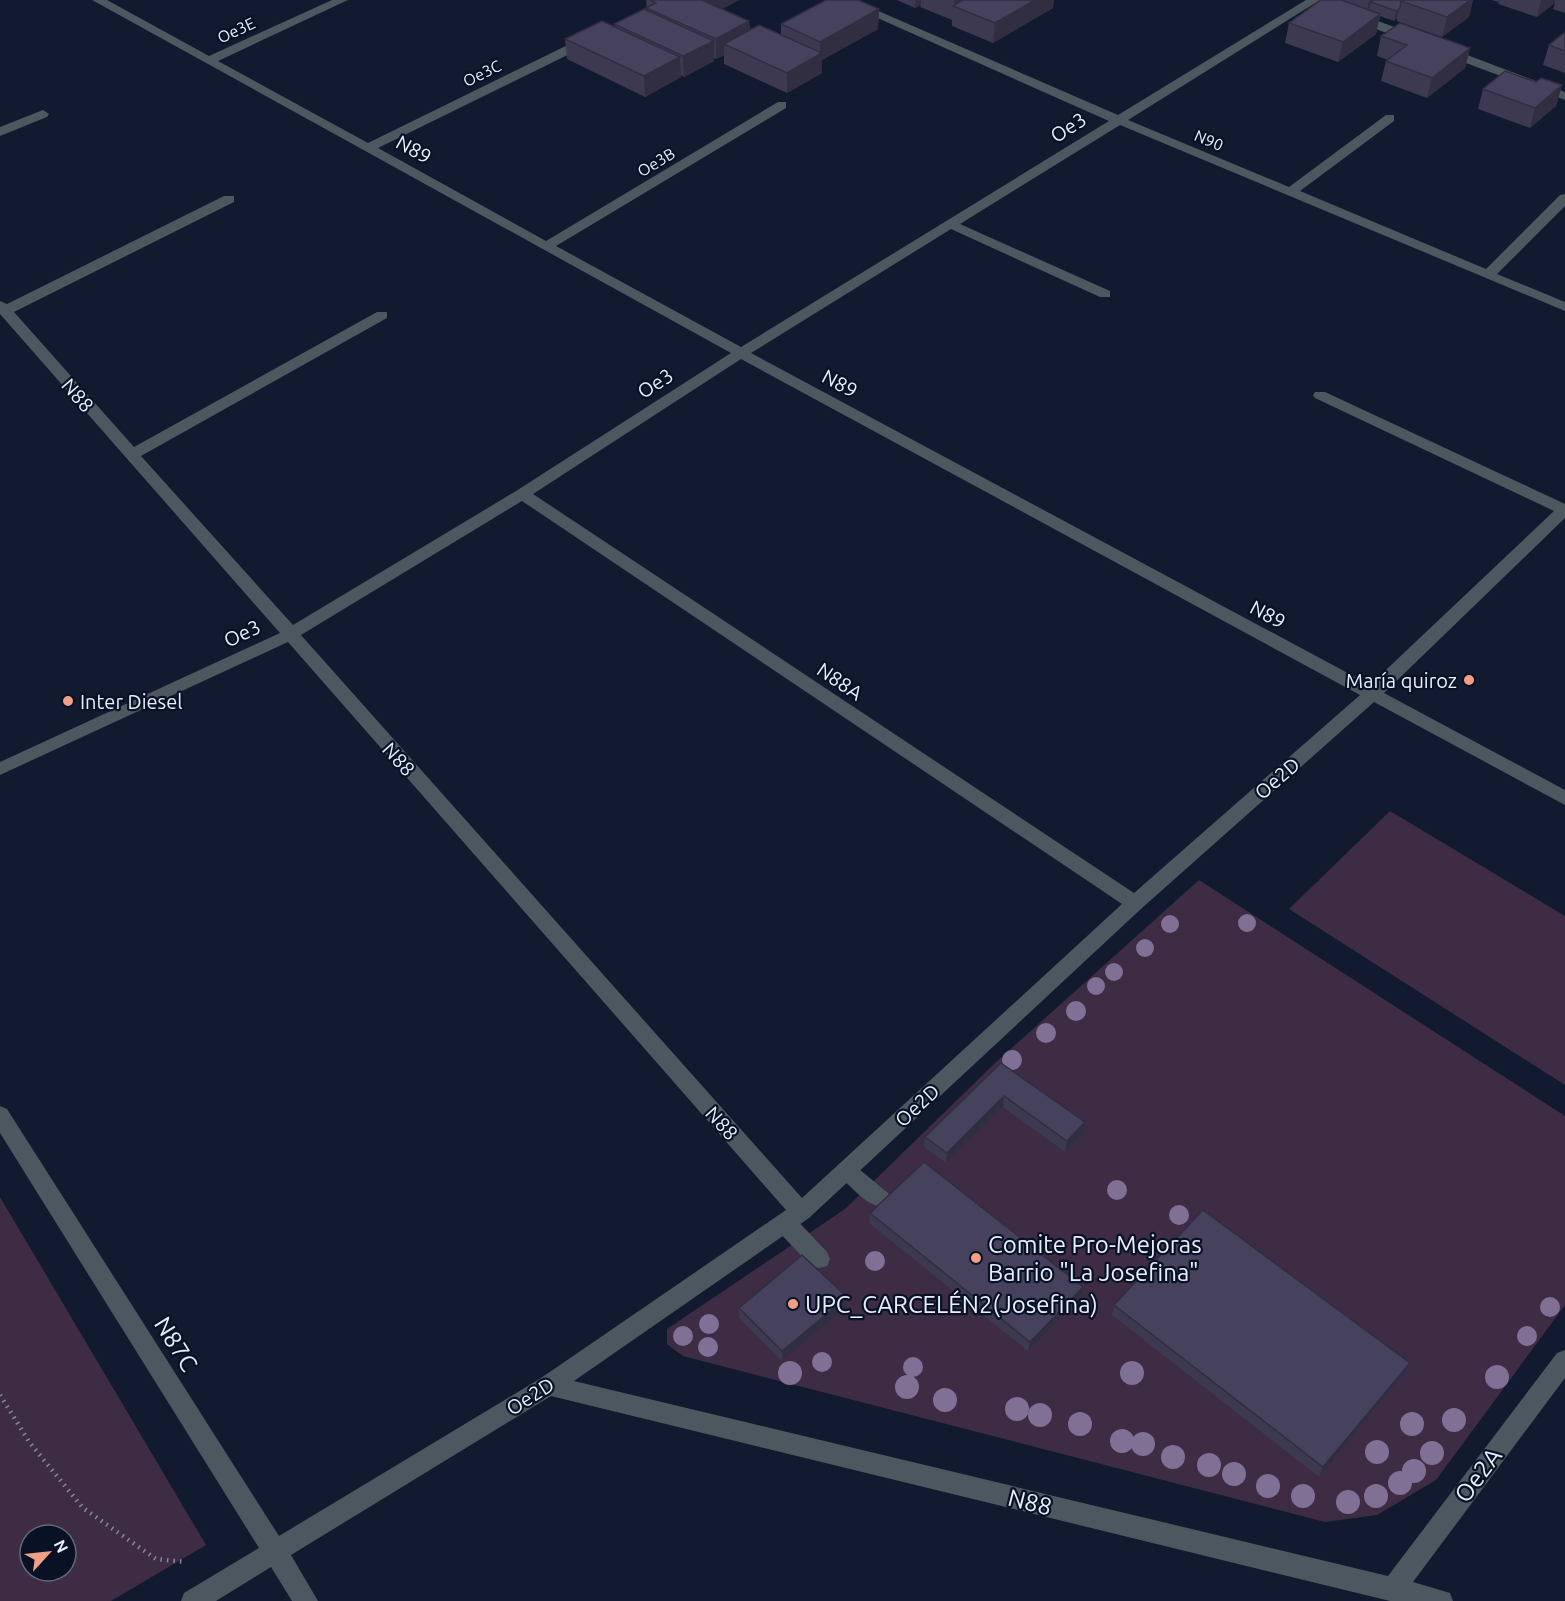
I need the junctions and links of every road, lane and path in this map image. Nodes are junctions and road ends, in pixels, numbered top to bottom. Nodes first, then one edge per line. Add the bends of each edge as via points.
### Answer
1 (98, 0) edge
2 (342, 0) edge
3 (843, 0) edge
4 (1317, 2) edge
5 (1346, 13) edge
6 (600, 33) edge
7 (209, 61) junction
8 (1565, 96) edge
9 (782, 105) dead end
10 (43, 114) dead end
11 (1390, 118) dead end
12 (1118, 120) junction
13 (0, 132) edge
14 (368, 148) junction
15 (1290, 192) junction
16 (1565, 198) edge
17 (229, 199) dead end
18 (950, 224) junction
19 (547, 246) junction
20 (1488, 275) junction
21 (1105, 294) dead end
22 (1565, 307) edge
23 (3, 308) edge
24 (382, 315) dead end
25 (741, 353) junction
26 (1320, 395) dead end
27 (131, 455) junction
28 (522, 494) junction
29 (1565, 510) edge
30 (289, 634) junction
31 (1372, 694) junction
32 (0, 769) edge
33 (1565, 798) edge
34 (1135, 903) junction
35 (3, 1125) edge
36 (846, 1170) junction
37 (881, 1199) edge
38 (793, 1217) junction
39 (819, 1259) dead end
40 (1565, 1360) edge
41 (549, 1385) junction
42 (0, 1395) edge
43 (274, 1550) junction
44 (244, 1569) junction
45 (1392, 1590) junction
46 (193, 1601) edge
47 (306, 1601) edge
48 (1441, 1601) edge

1 - 7 street, N89
2 - 7 street, Oe3E
3 - 12 street, N90
4 - 12 street, Oe3
5 - 8 street
6 - 14 street, Oe3C
7 - 14 street, N89
9 - 19 street, Oe3B
10 - 13 street
11 - 15 street
12 - 15 street, N90
12 - 18 street, Oe3
14 - 19 street, N89
15 - 20 street, N90
16 - 20 street
17 - 23 street
18 - 21 street
18 - 25 street, Oe3
19 - 25 street, N89
20 - 22 street, N90
23 - 27 street, N88
24 - 27 street
25 - 28 street, Oe3
25 - 31 street, N89
26 - 29 street
27 - 30 street, N88
28 - 30 street, Oe3
28 - 34 street, N88A
29 - 31 street, Oe2D
30 - 32 street, Oe3
30 - 38 street, N88
31 - 33 street, N89
31 - 34 street, Oe2D
34 - 36 street, Oe2D
35 - 43 street, N87C
36 - 37 street
36 - 38 street, Oe2D
38 - 39 street, N88
38 - 41 street, Oe2D
40 - 45 street, Oe2A
41 - 43 street, Oe2D
41 - 45 street, N88
42 - 44 path via 30,1443 83,1508 125,1539 156,1559
43 - 44 street, Oe2D
43 - 47 street, N87C
44 - 46 street, Oe2D
45 - 48 street, N88

